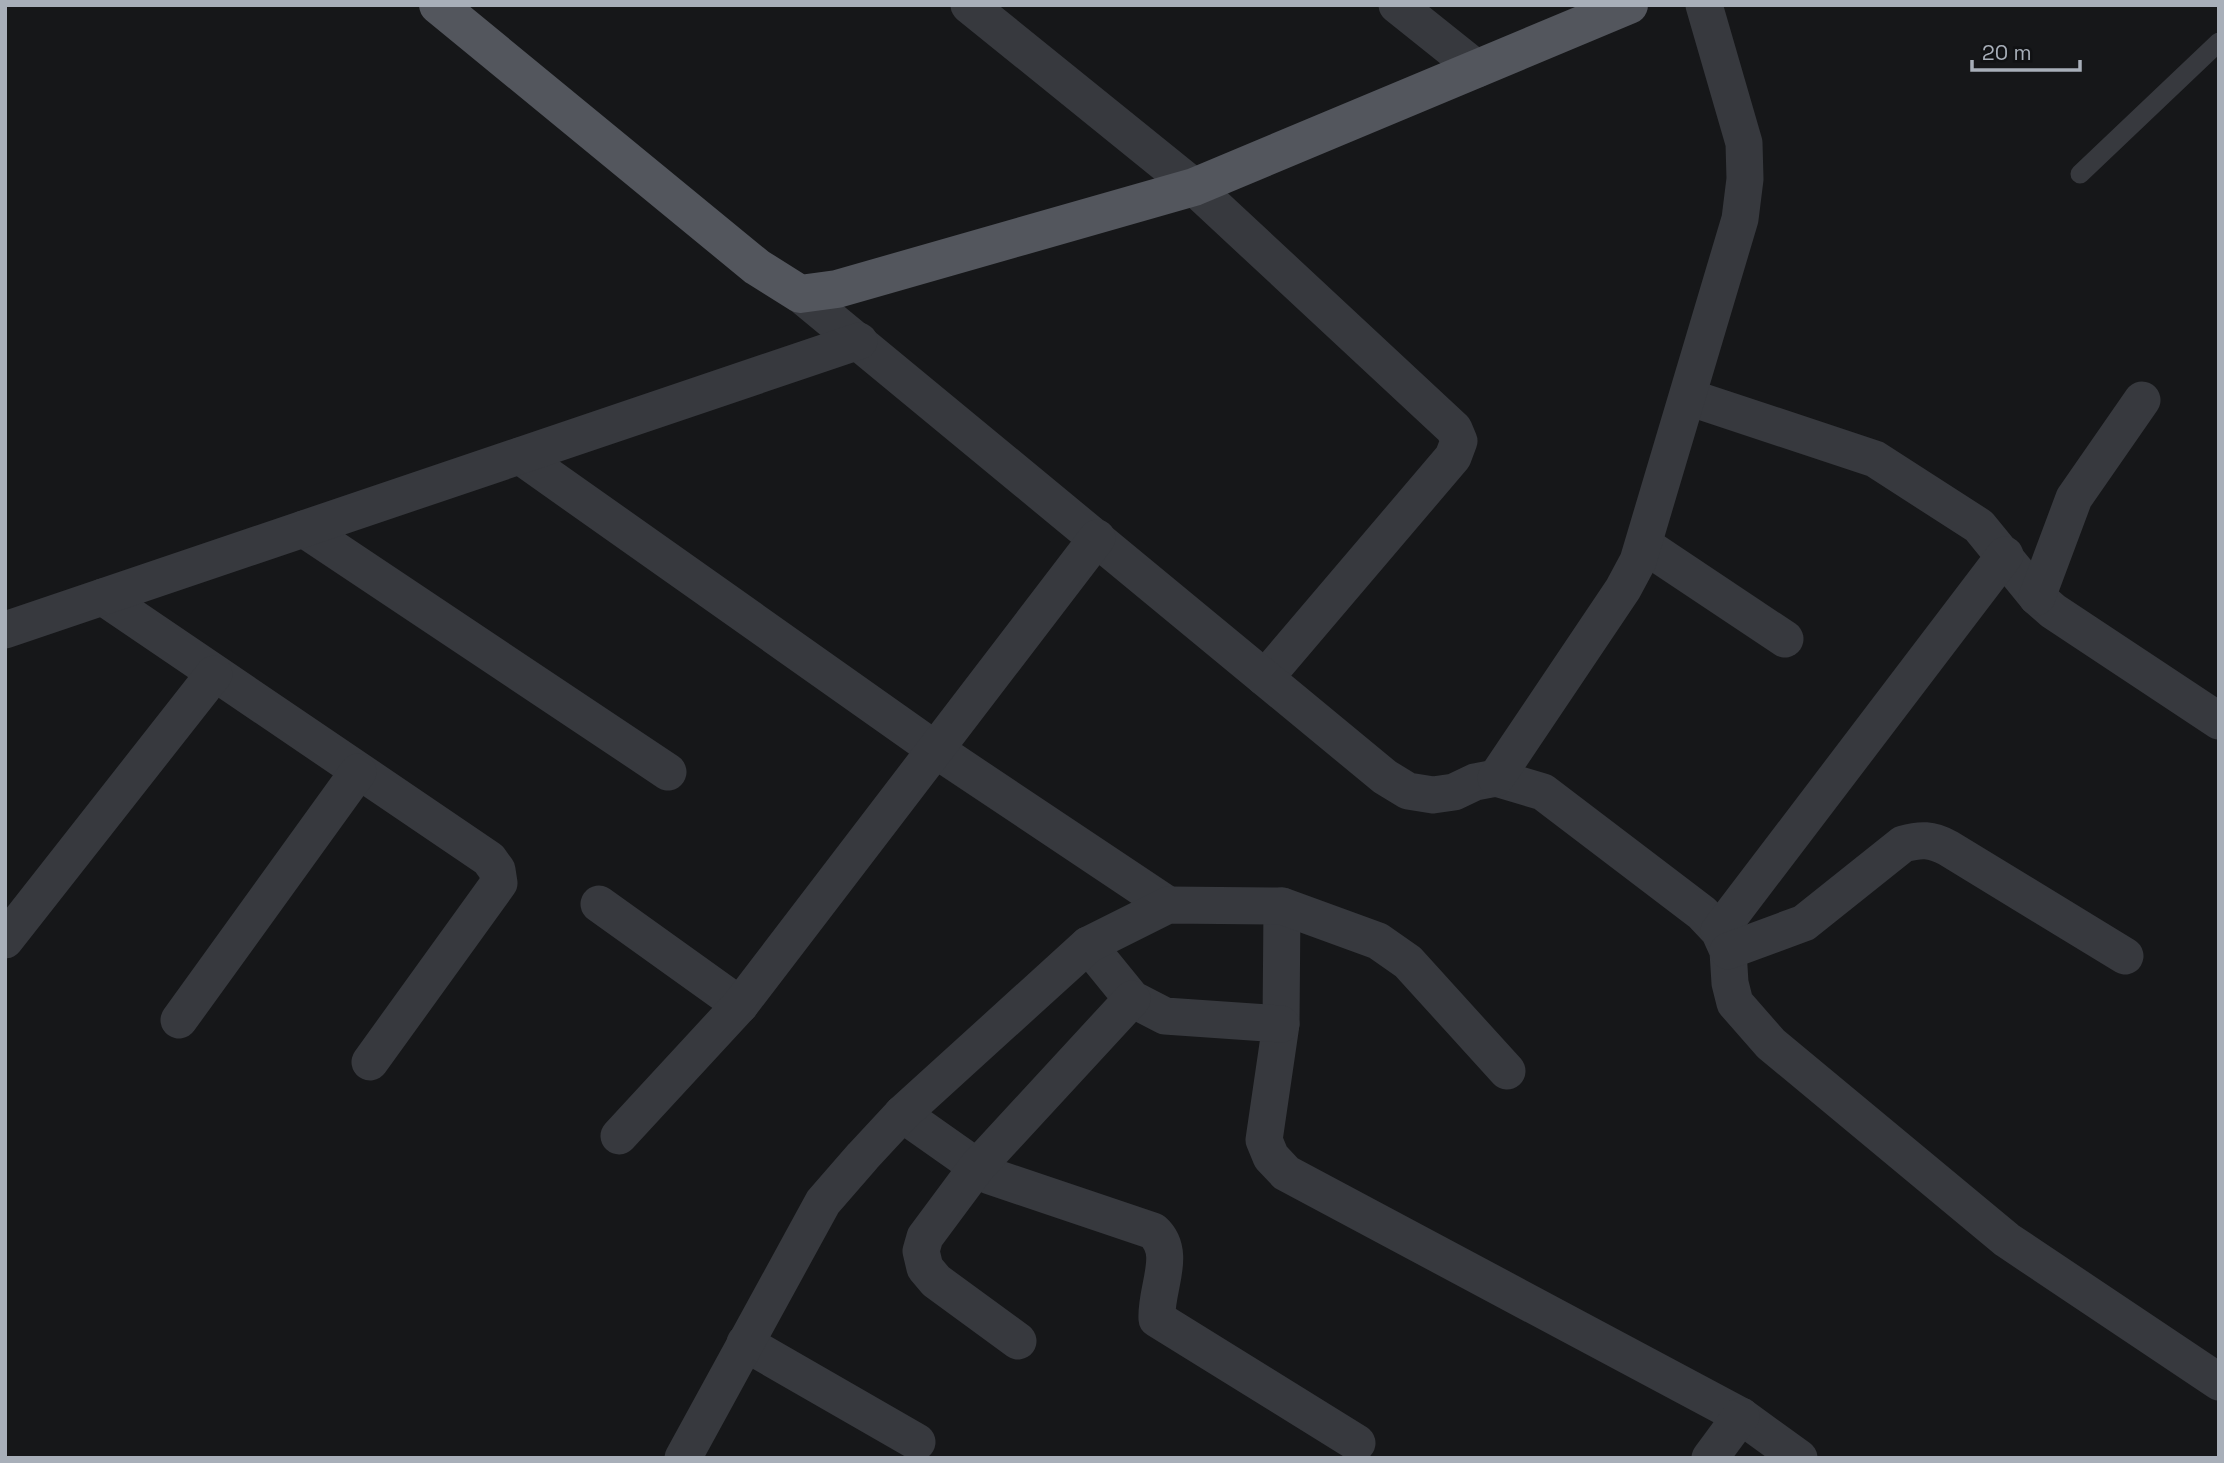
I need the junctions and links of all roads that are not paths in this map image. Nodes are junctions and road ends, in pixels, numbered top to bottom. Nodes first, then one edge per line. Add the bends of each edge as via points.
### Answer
1 (438, 5) edge
2 (969, 5) edge
3 (1397, 5) edge
4 (1629, 5) edge
5 (1704, 5) edge
6 (2219, 42) edge
7 (1476, 69) junction
8 (2080, 174) dead end
9 (1194, 187) junction
10 (800, 294) junction
11 (859, 341) junction
12 (1688, 397) junction
13 (2142, 400) dead end
14 (520, 456) junction
15 (304, 529) junction
16 (1097, 538) junction
17 (1644, 545) junction
18 (2005, 555) junction
19 (103, 597) junction
20 (2037, 597) junction
21 (5, 630) edge
22 (1785, 639) dead end
23 (214, 674) junction
24 (1265, 678) junction
25 (2219, 720) edge
26 (936, 750) junction
27 (358, 772) junction
28 (668, 772) dead end
29 (1496, 778) junction
30 (599, 904) dead end
31 (1168, 905) junction
32 (1282, 906) junction
33 (5, 940) edge
34 (1724, 941) junction
35 (1088, 945) junction
36 (2125, 956) dead end
37 (1132, 999) junction
38 (740, 1005) junction
39 (179, 1020) dead end
40 (1281, 1024) junction
41 (370, 1062) dead end
42 (1507, 1071) dead end
43 (902, 1114) junction
44 (619, 1136) dead end
45 (977, 1167) junction
46 (1018, 1342) dead end
47 (745, 1343) junction
48 (2219, 1382) edge
49 (1741, 1416) junction
50 (917, 1442) dead end
51 (1357, 1443) dead end
52 (683, 1458) edge
53 (1710, 1458) edge
54 (1799, 1458) edge

1 - 10 main road via 757,267
2 - 9 street
3 - 7 street
4 - 7 main road
5 - 12 street via 1744,143 1745,179 1740,219
6 - 8 lane
7 - 9 main road
9 - 10 main road via 837,289
9 - 24 street via 1454,429 1459,441 1453,457
10 - 11 street
11 - 14 street
11 - 16 street
12 - 17 street
12 - 18 street via 1875,459 1979,526
13 - 20 street via 2074,498
14 - 15 street
14 - 26 street
15 - 19 street
15 - 28 street
16 - 24 street
16 - 26 street
17 - 22 street
17 - 29 street via 1623,589
18 - 20 street
18 - 34 street
19 - 21 street
19 - 23 street
20 - 25 street
23 - 27 street
23 - 33 street
24 - 29 street via 1385,777 1408,790 1443,793
26 - 31 street
26 - 38 street
27 - 39 street
27 - 41 street via 489,859 498,870 499,883
29 - 34 street via 1543,792 1702,913
30 - 38 street
31 - 32 street
31 - 35 street
32 - 40 street
32 - 42 street via 1392,950
34 - 36 street via 1804,923 1903,844 1919,840 1948,848
34 - 48 street via 1735,1003 1771,1044 2007,1240
35 - 37 street
35 - 43 street
37 - 40 street via 1165,1016
37 - 45 street
38 - 44 street
40 - 49 street via 1264,1140 1271,1157 1286,1173
43 - 45 street
43 - 47 street via 823,1202
45 - 46 street via 925,1237 921,1251 925,1268 936,1281
45 - 51 street via 990,1176 1153,1231 1163,1240 1166,1255 1157,1319
47 - 50 street
47 - 52 street
49 - 53 street
49 - 54 street

